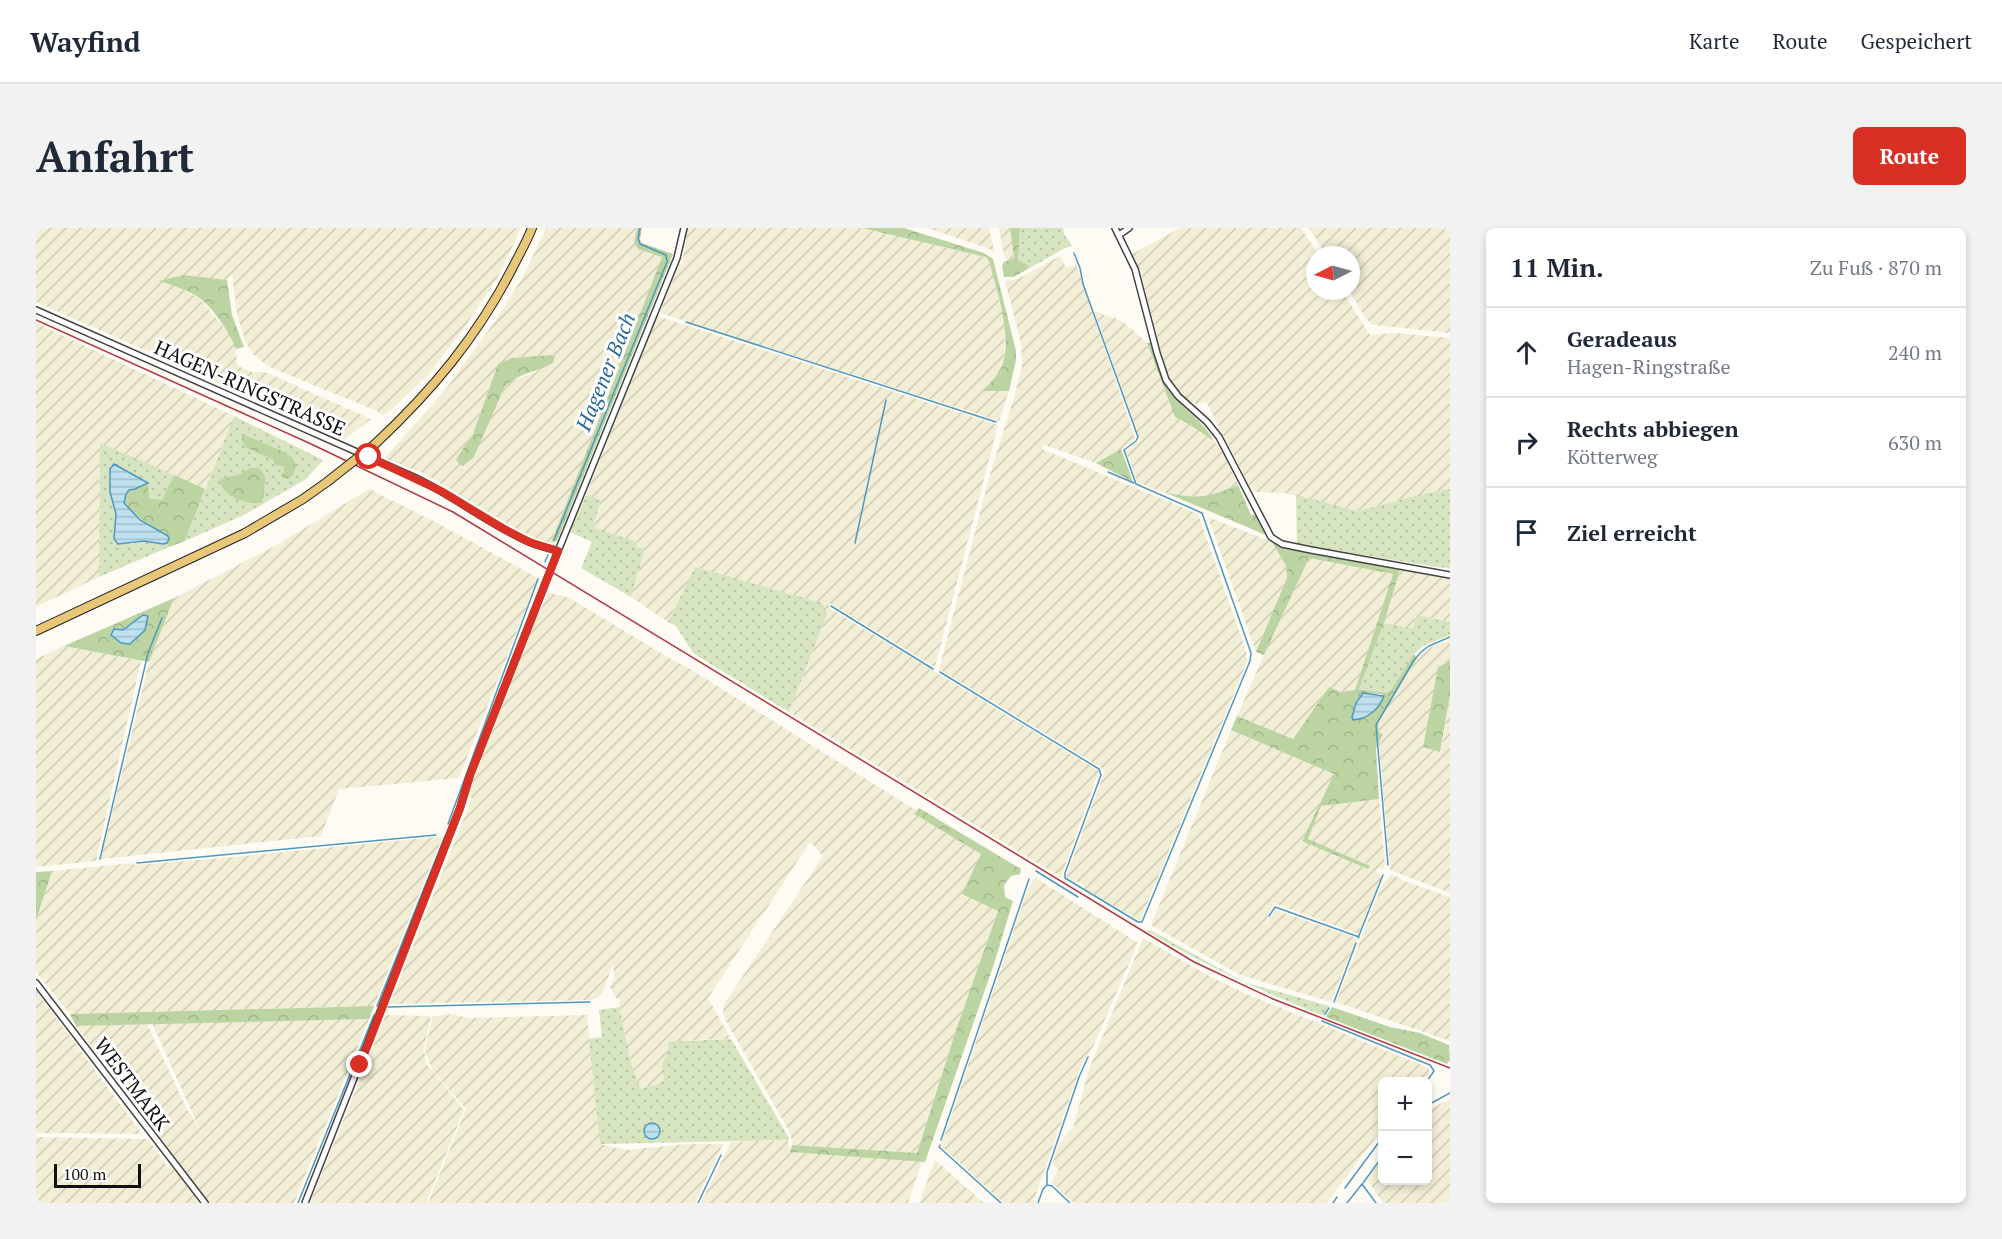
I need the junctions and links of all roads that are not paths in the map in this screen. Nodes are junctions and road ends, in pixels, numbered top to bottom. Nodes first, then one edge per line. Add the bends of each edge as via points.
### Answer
1 (532, 228) edge
2 (684, 228) edge
3 (1115, 228) edge
4 (1129, 228) edge
5 (1119, 234) junction
6 (36, 310) edge
7 (558, 551) junction
8 (1450, 575) edge
9 (36, 631) edge
10 (36, 983) edge
11 (205, 1203) edge
12 (305, 1203) edge

1 - 9 main road, bridge via 472,338 410,412 374,445 303,499 245,533
2 - 7 street via 677,258
3 - 5 street
4 - 5 street
5 - 8 street via 1135,269 1166,380 1219,437 1271,537 1311,550
6 - 7 street, HAGEN-RINGSTRASSE via 418,479 529,542
7 - 12 street
10 - 11 street, WESTMARK

